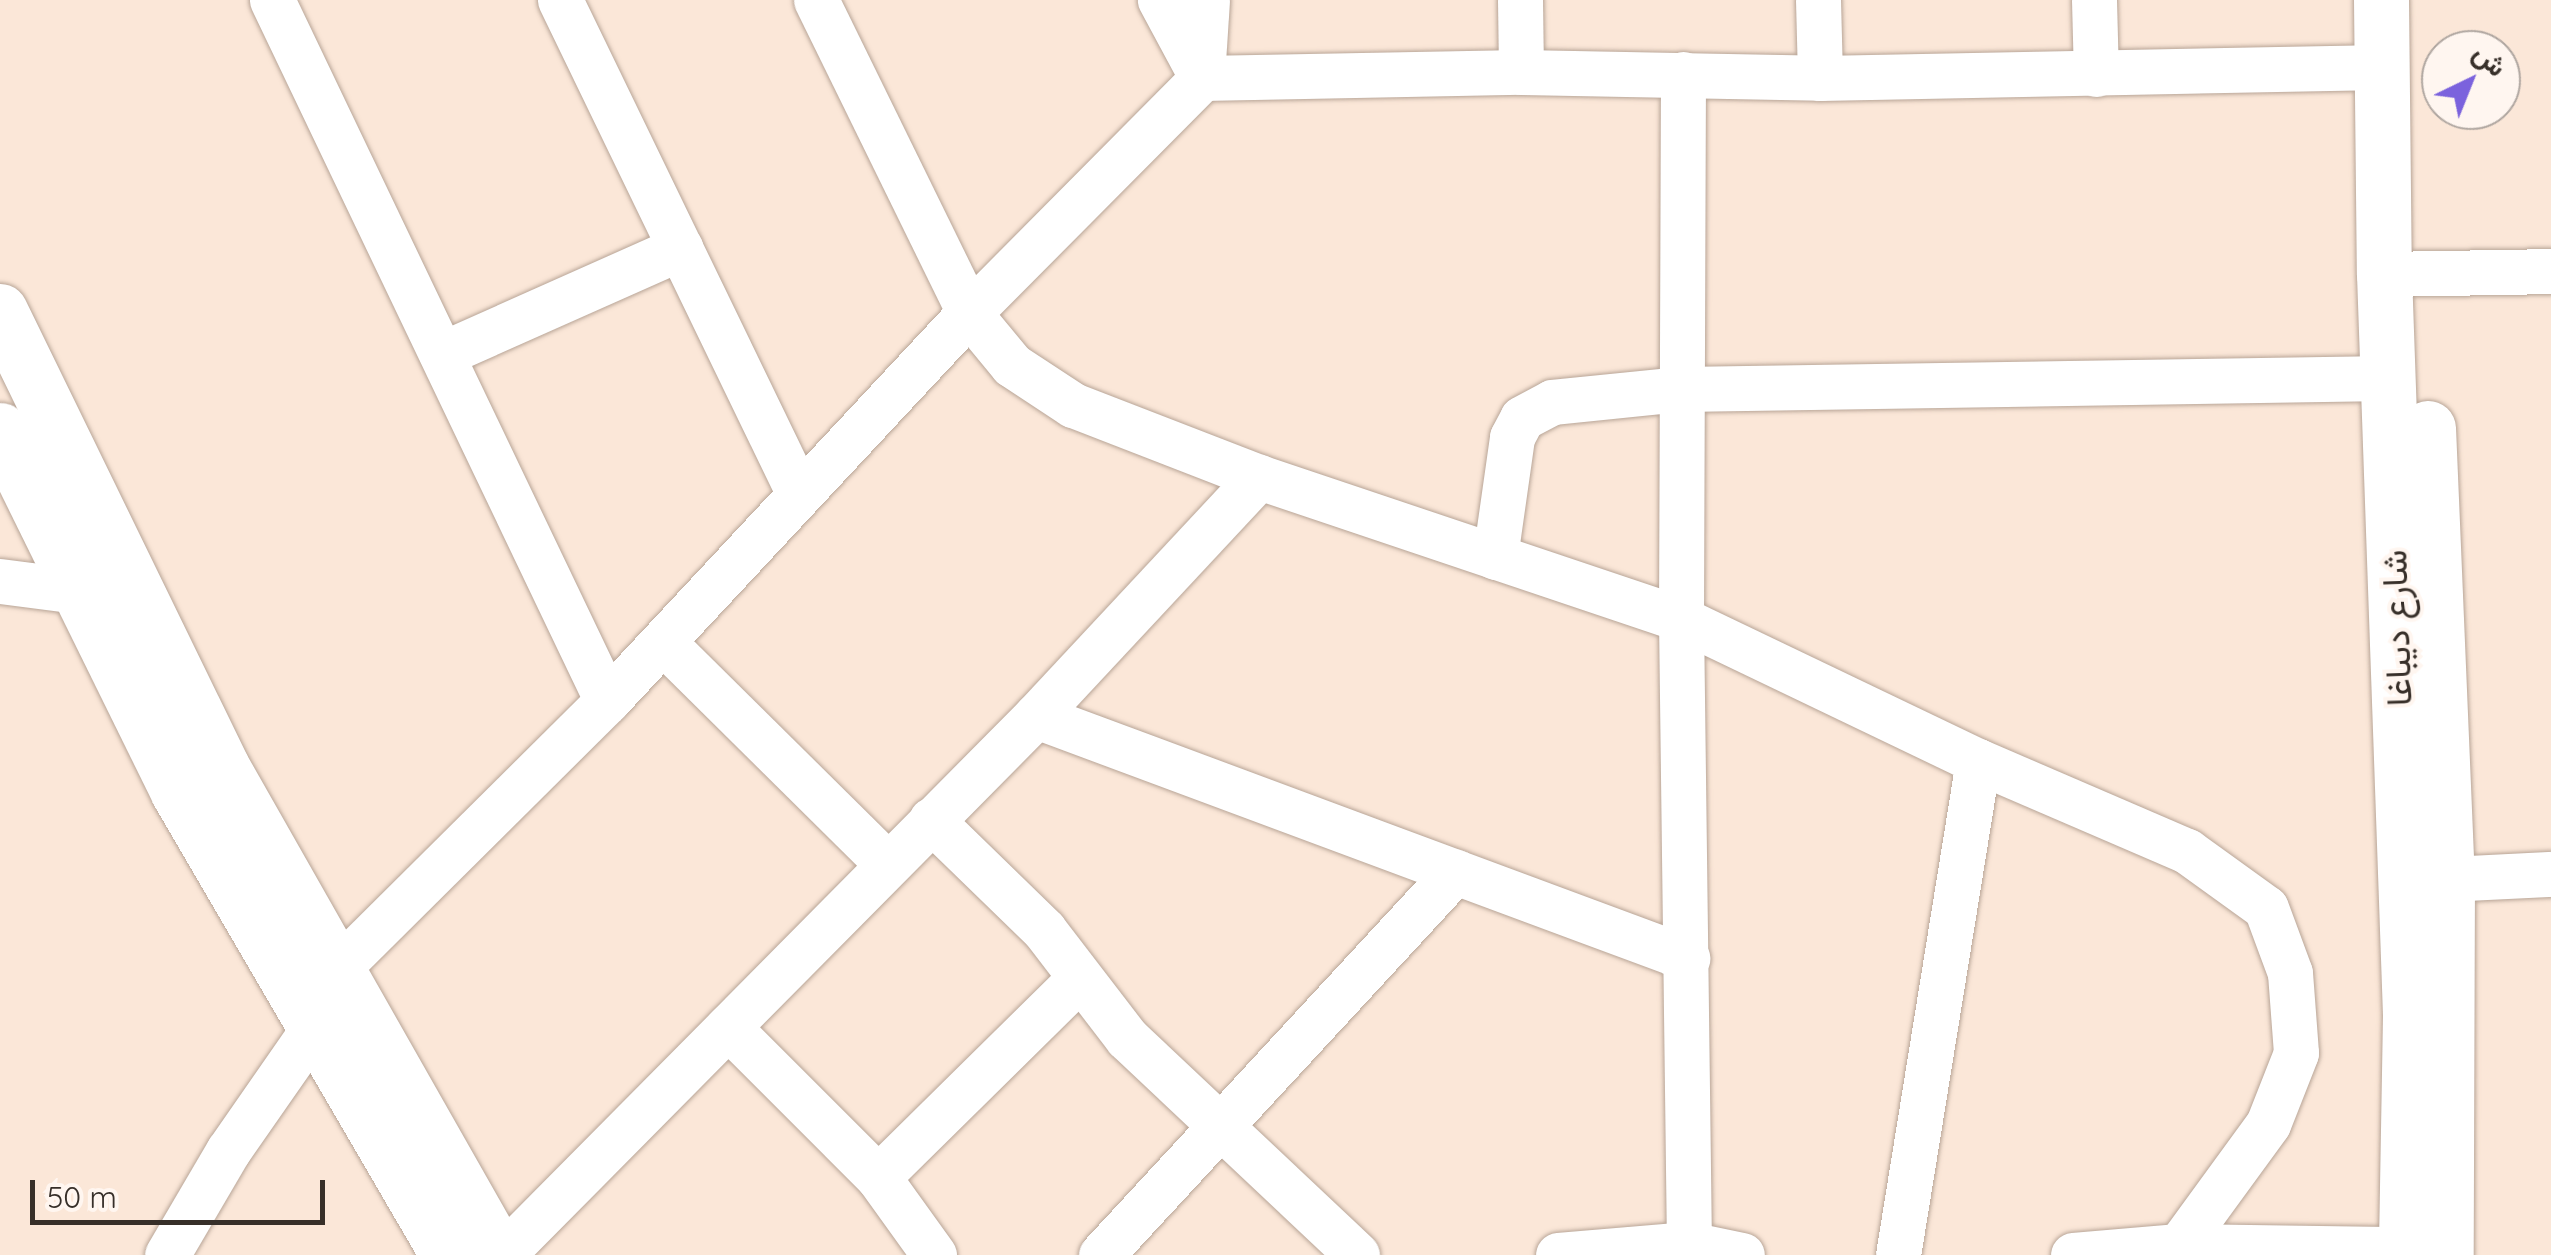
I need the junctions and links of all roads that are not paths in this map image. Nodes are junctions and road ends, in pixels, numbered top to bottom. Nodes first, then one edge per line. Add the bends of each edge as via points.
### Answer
1 (272, 0) edge
2 (560, 0) edge
3 (816, 0) edge
4 (1160, 0) edge
5 (1208, 0) edge
6 (1520, 0) edge
7 (1818, 0) edge
8 (2094, 0) edge
9 (2382, 0) edge
10 (2420, 0) edge
11 (2383, 67) junction
12 (1521, 72) junction
13 (1683, 74) junction
14 (2096, 74) junction
15 (1202, 78) junction
16 (1820, 78) junction
17 (680, 248) junction
18 (2551, 271) edge
19 (2403, 272) junction
20 (0, 311) edge
21 (969, 313) junction
22 (442, 354) junction
23 (2388, 378) junction
24 (1681, 389) junction
25 (0, 430) edge
26 (1259, 477) junction
27 (800, 494) junction
28 (1496, 557) junction
29 (1, 585) edge
30 (77, 591) junction
31 (1681, 619) junction
32 (663, 642) junction
33 (608, 701) junction
34 (1036, 716) junction
35 (1978, 761) junction
36 (931, 820) junction
37 (888, 864) junction
38 (1456, 872) junction
39 (2551, 874) edge
40 (2447, 880) junction
41 (1687, 958) junction
42 (334, 972) junction
43 (1079, 979) junction
44 (728, 1027) junction
45 (312, 1030) junction
46 (1221, 1128) junction
47 (878, 1177) junction
48 (1688, 1244) junction
49 (2179, 1246) junction
50 (2419, 1253) edge
51 (167, 1255) edge
52 (448, 1255) edge
53 (500, 1255) edge
54 (934, 1255) edge
55 (1101, 1255) edge
56 (1357, 1255) edge
57 (1558, 1255) edge
58 (1742, 1255) edge
59 (1898, 1255) edge
60 (2073, 1255) edge

1 - 22 street
2 - 17 street
3 - 21 street
4 - 15 street
5 - 15 street
6 - 12 street
7 - 16 street
8 - 14 street
9 - 11 main road, شارع ديباغا
10 - 19 main road, شارع ديباغا
11 - 14 street
11 - 19 main road, شارع ديباغا
12 - 13 street
12 - 15 street
13 - 16 street
13 - 24 street
14 - 16 street
15 - 21 street
17 - 22 street
17 - 27 street
18 - 19 street
19 - 23 main road, شارع ديباغا
19 - 40 main road, شارع ديباغا
20 - 42 main road via 130,586
21 - 26 street via 1012,364 1073,405
21 - 27 street
22 - 33 street
23 - 24 street
23 - 50 main road, شارع ديباغا
24 - 28 street via 1552,402 1522,418 1512,437
24 - 31 street
25 - 30 main road
26 - 28 street
26 - 34 street
27 - 32 street
28 - 31 street
29 - 30 street
30 - 45 main road via 178,792
31 - 35 street
31 - 41 street
32 - 33 street
32 - 37 street
33 - 42 street
34 - 36 street
34 - 38 street
35 - 49 street via 2187,851 2266,908 2290,973 2296,1053 2268,1124
35 - 59 street
36 - 37 street
36 - 43 street via 1044,930
37 - 44 street
38 - 41 street
38 - 46 street
39 - 40 street
40 - 50 main road, شارع ديباغا
41 - 48 street
42 - 53 main road
43 - 46 street via 1127,1038
43 - 47 street
44 - 47 street
44 - 53 street
45 - 51 street via 228,1151
45 - 52 main road
46 - 55 street
46 - 56 street
47 - 54 street
48 - 57 street
48 - 58 street
49 - 50 street
49 - 60 street

